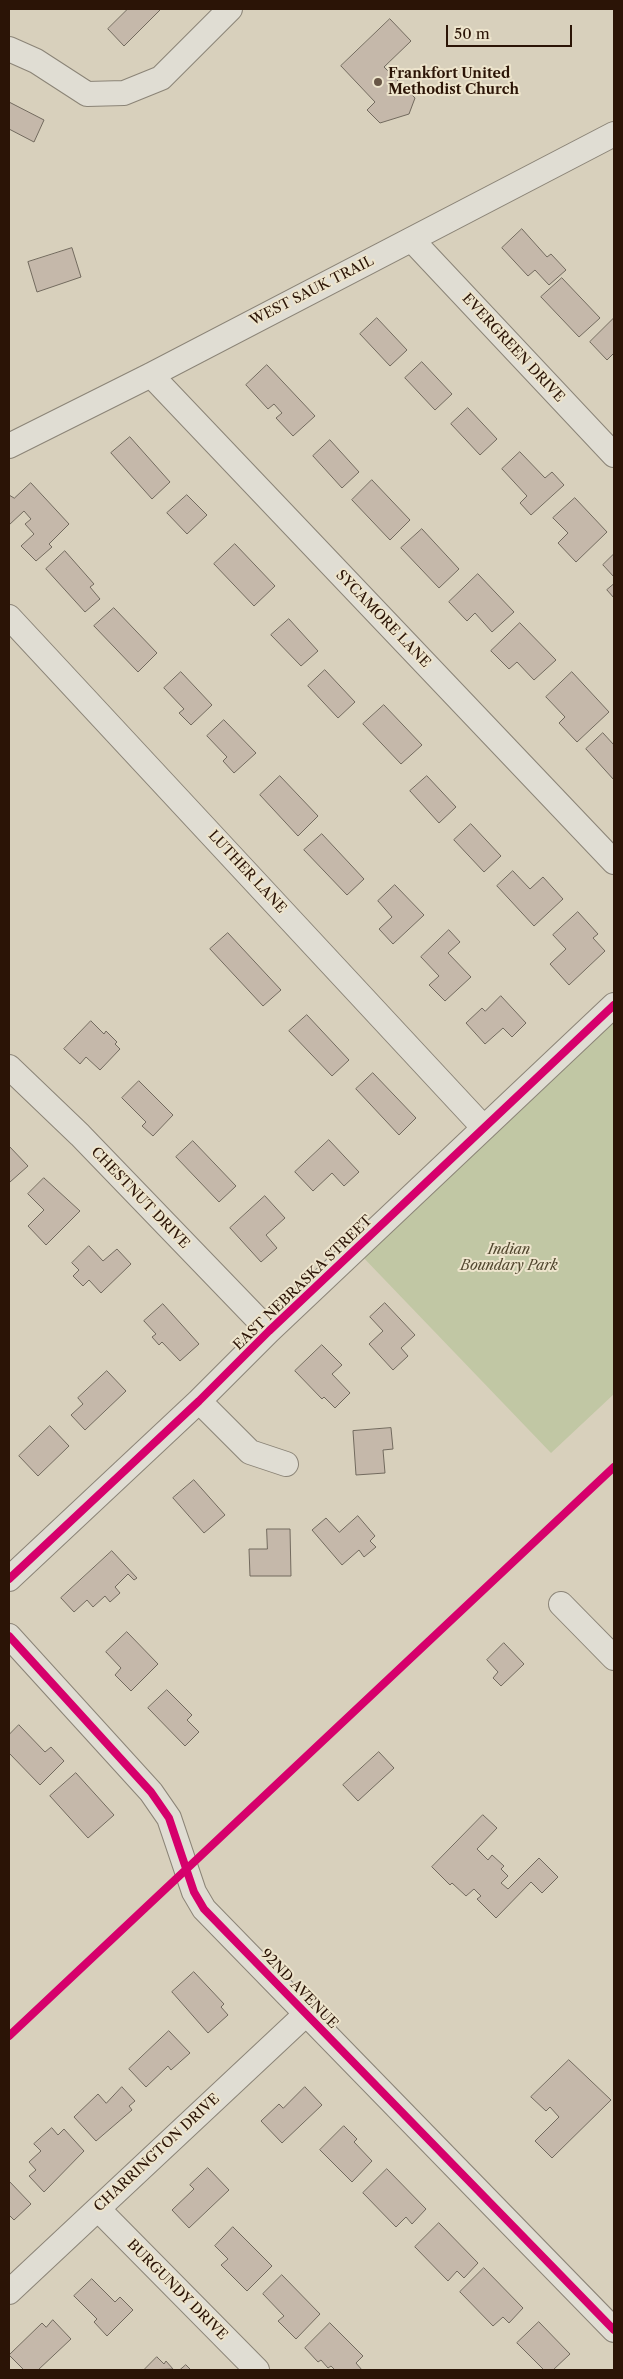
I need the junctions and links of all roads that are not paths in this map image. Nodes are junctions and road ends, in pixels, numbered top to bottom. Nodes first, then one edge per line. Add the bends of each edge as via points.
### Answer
1 (230, 9) edge
2 (9, 49) edge
3 (614, 134) edge
4 (412, 240) junction
5 (151, 376) junction
6 (9, 446) edge
7 (614, 456) edge
8 (9, 617) edge
9 (614, 862) edge
10 (614, 1005) edge
11 (9, 1067) edge
12 (484, 1128) junction
13 (269, 1331) junction
14 (200, 1401) junction
15 (286, 1464) dead end
16 (9, 1579) edge
17 (562, 1604) dead end
18 (9, 1636) edge
19 (614, 1658) edge
20 (306, 2014) junction
21 (98, 2209) junction
22 (9, 2292) edge
23 (614, 2330) edge
24 (257, 2370) edge

1 - 2 street via 160,78 124,93 87,94 36,60
3 - 4 street, WEST SAUK TRAIL
4 - 5 street, WEST SAUK TRAIL
4 - 7 street, EVERGREEN DRIVE
5 - 6 street, WEST SAUK TRAIL
5 - 9 street, SYCAMORE LANE
8 - 12 street, LUTHER LANE
10 - 12 street, EAST NEBRASKA STREET
11 - 13 street, CHESTNUT DRIVE via 80,1135
12 - 13 street, EAST NEBRASKA STREET
13 - 14 street, EAST NEBRASKA STREET
14 - 15 street via 250,1452
14 - 16 street, EAST NEBRASKA STREET
17 - 19 street
18 - 20 street, 92ND AVENUE via 151,1792 169,1818 194,1892 204,1909
20 - 21 street, CHARRINGTON DRIVE
20 - 23 street, 92ND AVENUE
21 - 22 street, CHARRINGTON DRIVE
21 - 24 street, BURGUNDY DRIVE

